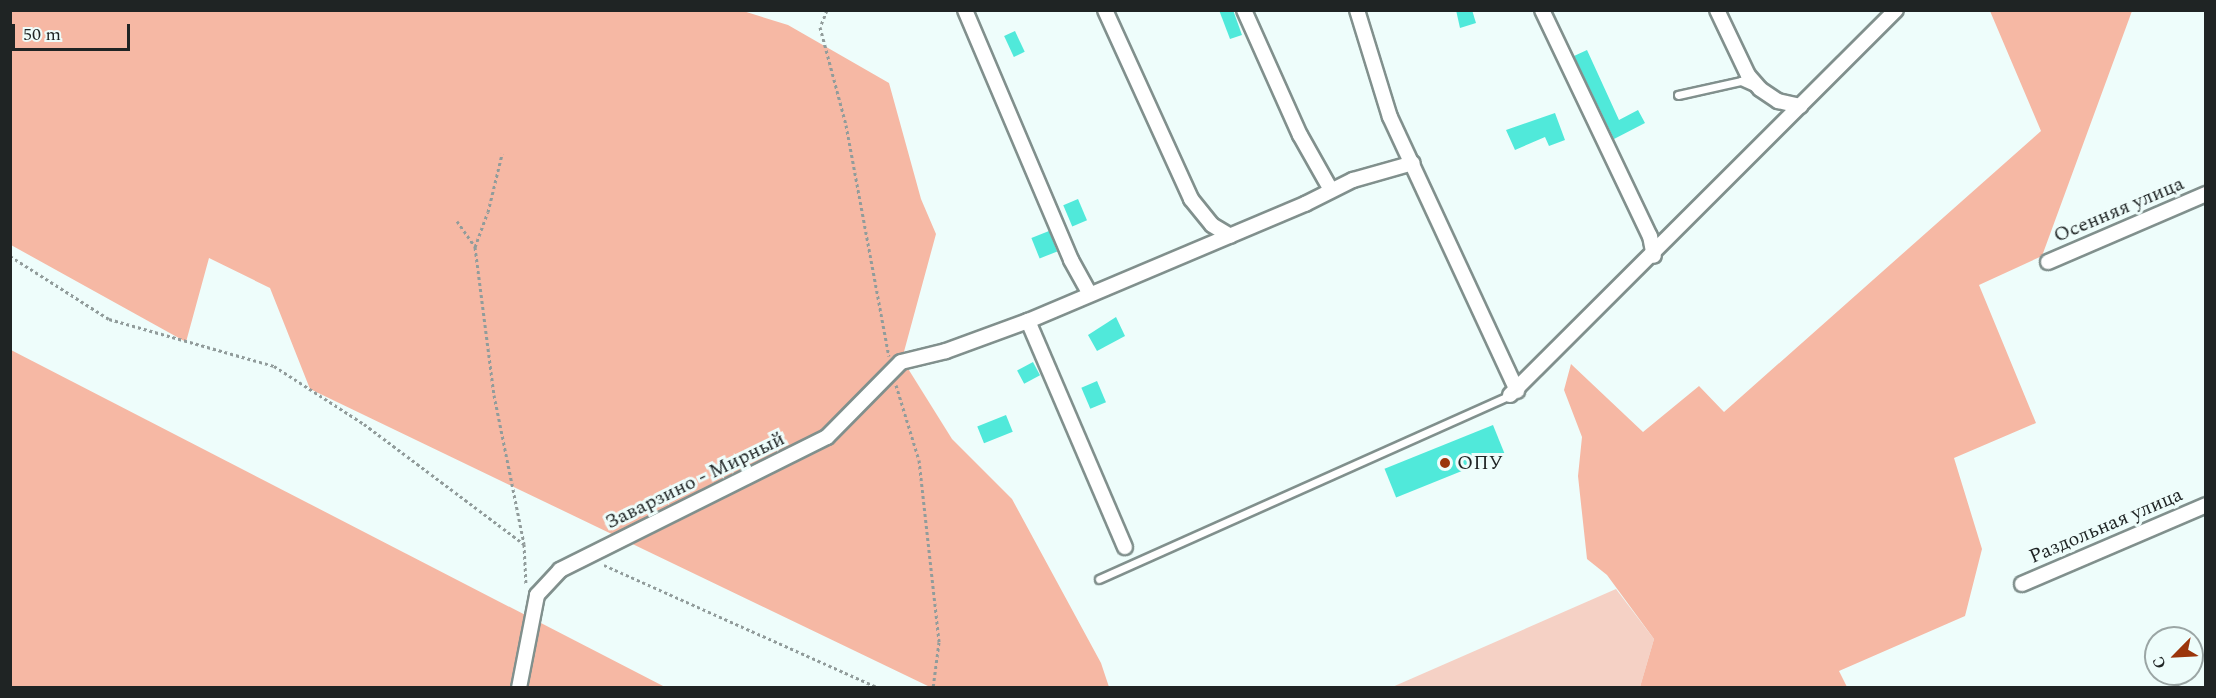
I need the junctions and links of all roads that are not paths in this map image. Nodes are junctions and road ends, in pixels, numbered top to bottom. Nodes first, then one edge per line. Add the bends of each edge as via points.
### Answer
1 (965, 10) edge
2 (1105, 10) edge
3 (1245, 10) edge
4 (1357, 10) edge
5 (1542, 10) edge
6 (1717, 10) edge
7 (1896, 10) edge
8 (1760, 89) junction
9 (1678, 95) dead end
10 (1800, 106) junction
11 (1413, 163) junction
12 (1331, 190) junction
13 (2205, 194) edge
14 (1230, 236) junction
15 (1654, 256) junction
16 (2048, 262) dead end
17 (1089, 292) junction
18 (1028, 321) junction
19 (1514, 393) junction
20 (2205, 504) edge
21 (1125, 547) dead end
22 (1100, 579) dead end
23 (2022, 584) dead end
24 (519, 687) edge

1 - 17 street via 1071,261
2 - 14 street via 1191,199 1212,225
3 - 12 street via 1300,135
4 - 11 street via 1390,117
5 - 15 street via 1650,236
6 - 8 street via 1748,75
7 - 10 street
8 - 9 lane via 1741,81
8 - 10 street via 1778,101
10 - 15 street
11 - 12 street, Заварзино - Мирный
11 - 19 street
12 - 14 street, Заварзино - Мирный
13 - 16 street, Осенняя улица
14 - 17 street, Заварзино - Мирный
15 - 19 street
17 - 18 street, Заварзино - Мирный
18 - 21 street
18 - 24 street, Заварзино - Мирный via 946,351 914,357 892,372 827,437 560,570 537,596
19 - 22 lane
20 - 23 street, Раздольная улица

